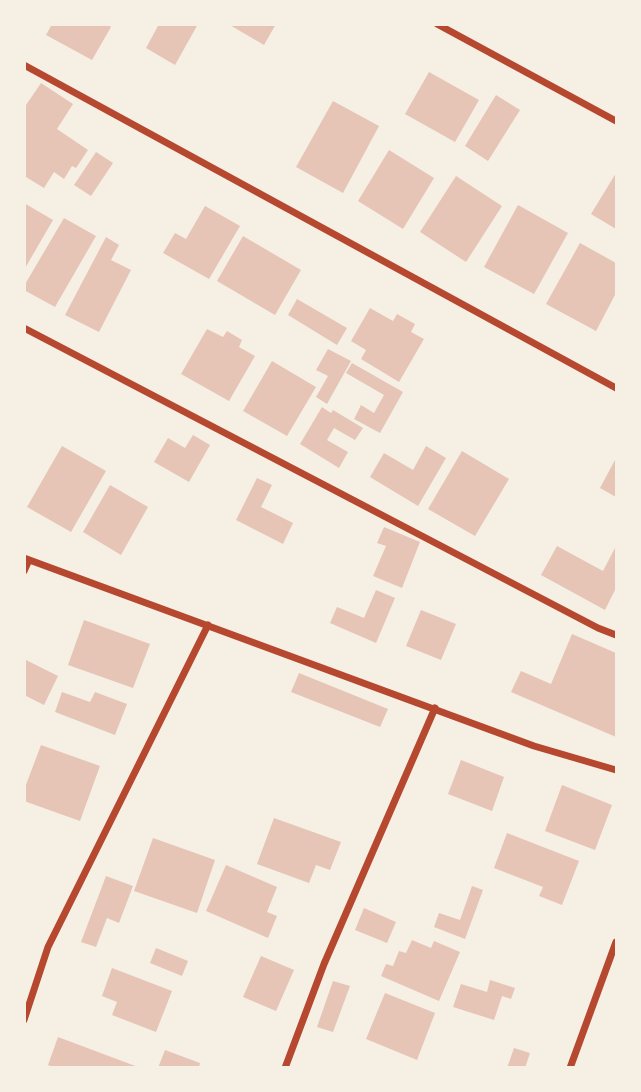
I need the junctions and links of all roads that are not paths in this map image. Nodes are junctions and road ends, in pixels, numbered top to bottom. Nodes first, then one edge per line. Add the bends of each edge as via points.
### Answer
1 (437, 24) edge
2 (24, 65) edge
3 (617, 121) edge
4 (24, 328) edge
5 (617, 388) edge
6 (27, 559) edge
7 (24, 571) edge
8 (208, 625) junction
9 (617, 635) edge
10 (435, 708) junction
11 (617, 770) edge
12 (617, 942) edge
13 (24, 1020) edge
14 (285, 1068) edge
15 (570, 1068) edge

1 - 3 street
2 - 5 street
4 - 9 street
6 - 7 street
6 - 8 street
8 - 10 street
8 - 13 street via 48,947
10 - 11 street via 534,746
10 - 14 street via 324,964
12 - 15 street

